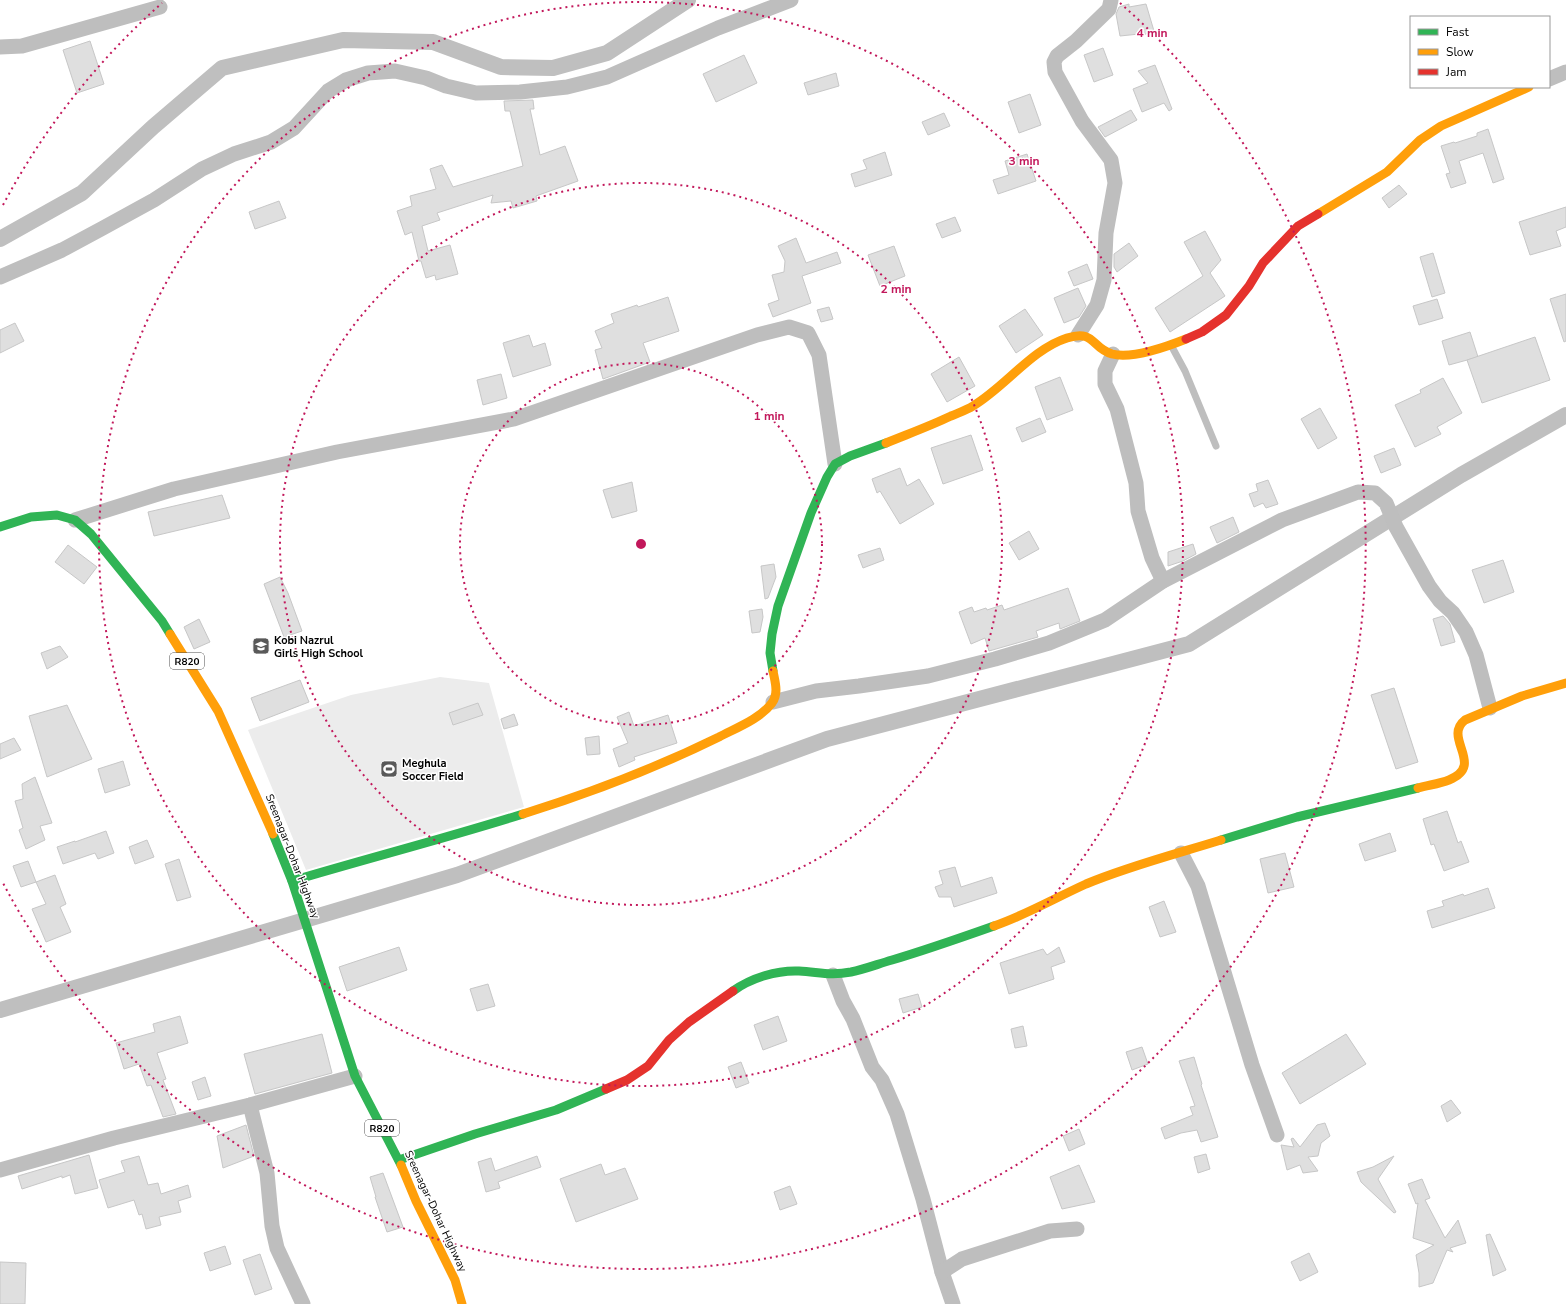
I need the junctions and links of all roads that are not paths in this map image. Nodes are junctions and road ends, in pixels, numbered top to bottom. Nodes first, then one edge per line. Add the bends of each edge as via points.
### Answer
1 (791, 0) edge
2 (1111, 0) edge
3 (160, 7) dead end
4 (0, 47) edge
5 (1566, 72) edge
6 (1550, 78) edge
7 (1527, 88) edge
8 (0, 277) edge
9 (1078, 335) junction
10 (1171, 345) junction
11 (1113, 354) junction
12 (1216, 446) dead end
13 (835, 464) junction
14 (75, 520) junction
15 (0, 527) edge
16 (1163, 582) junction
17 (1566, 683) edge
18 (773, 702) junction
19 (1490, 708) junction
20 (1181, 853) junction
21 (292, 881) junction
22 (833, 975) junction
23 (355, 1076) junction
24 (250, 1104) junction
25 (1277, 1135) dead end
26 (399, 1160) junction
27 (0, 1170) edge
28 (1077, 1229) dead end
29 (942, 1272) junction
30 (303, 1304) edge
31 (462, 1304) edge
32 (953, 1304) edge

1 - 8 street via 718,28 607,77 568,87 476,93 395,71 368,73 346,80 328,91 294,128 271,142 234,154 202,169 154,200 62,250
2 - 9 street via 1109,9 1057,56 1054,62 1055,72 1082,121 1111,160 1115,183 1106,233 1104,280 1097,306
3 - 4 street via 22,46
5 - 6 street
7 - 10 street via 1441,126 1420,140 1387,172 1298,226 1264,263 1226,314 1202,332
9 - 11 street via 1091,338 1101,350
9 - 13 street via 1048,346 973,406
10 - 11 street via 1133,354
10 - 12 lane via 1185,371
11 - 16 street via 1105,371 1105,384 1117,409 1136,483 1138,511 1152,558
13 - 14 street via 819,355 808,333 789,327 757,335 514,419 337,452 182,487
13 - 18 street via 811,513 778,606 770,653 777,691
14 - 15 street, Sreenagar-Dohar Highway / R820 via 57,515 31,517
14 - 21 street, Sreenagar-Dohar Highway / R820 via 91,534 162,621 218,711
16 - 18 street via 1105,620 1049,642 995,659 928,676 816,691
16 - 19 street via 1282,520 1358,492 1375,493 1386,503 1396,527 1429,586 1466,632 1476,655
17 - 19 street
18 - 21 street via 747,722 696,748 594,790 452,836
19 - 20 street via 1461,723 1457,731 1465,762 1464,770 1449,780 1296,818
20 - 22 street via 1087,884 984,930 852,972
20 - 25 street via 1198,886 1252,1065
21 - 23 street, Sreenagar-Dohar Highway / R820
22 - 26 street via 799,971 781,972 740,986 689,1022 669,1040 648,1066 627,1080 556,1110
22 - 29 street via 872,1067 882,1080 897,1114
23 - 24 street
23 - 26 street, Sreenagar-Dohar Highway / R820
24 - 27 street
24 - 30 street via 267,1173 272,1226 277,1248
26 - 31 street, Sreenagar-Dohar Highway / R820 via 455,1280
28 - 29 street via 1050,1231 962,1259
29 - 32 street

